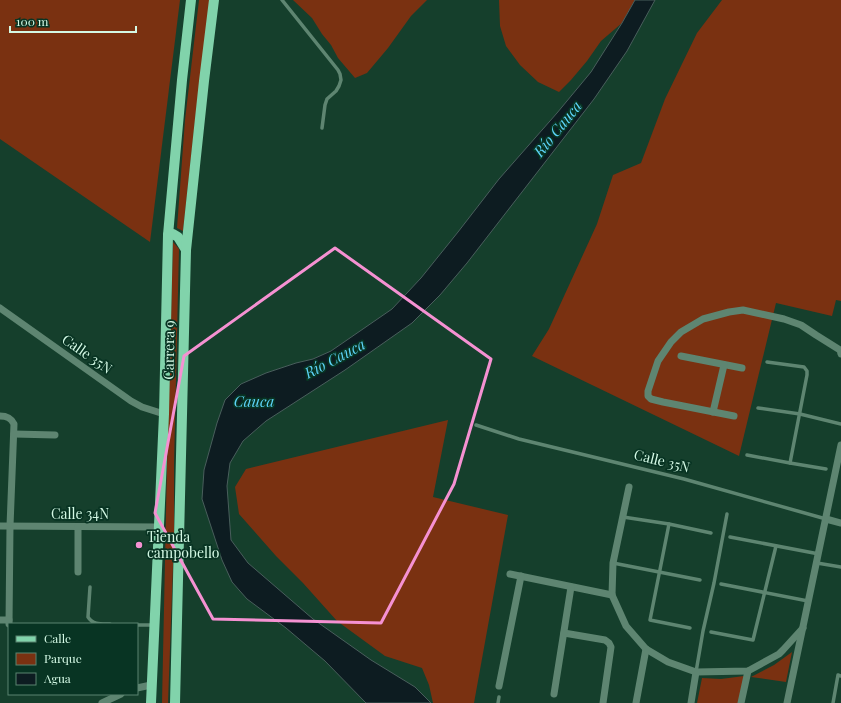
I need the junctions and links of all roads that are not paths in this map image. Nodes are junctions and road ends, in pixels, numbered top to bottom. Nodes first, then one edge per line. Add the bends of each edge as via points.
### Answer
1 (191, 0) edge
2 (214, 0) edge
3 (282, 0) edge
4 (322, 128) dead end
5 (168, 235) junction
6 (186, 250) junction
7 (0, 308) edge
8 (841, 350) edge
9 (681, 356) dead end
10 (767, 362) dead end
11 (724, 365) junction
12 (742, 368) dead end
13 (758, 408) dead end
14 (713, 412) junction
15 (164, 414) junction
16 (800, 414) junction
17 (0, 416) edge
18 (734, 416) dead end
19 (841, 424) edge
20 (476, 425) dead end
21 (14, 434) junction
22 (55, 435) dead end
23 (841, 445) edge
24 (747, 455) dead end
25 (790, 464) junction
26 (826, 469) dead end
27 (629, 487) dead end
28 (727, 514) dead end
29 (623, 517) junction
30 (826, 519) junction
31 (841, 523) edge
32 (669, 524) junction
33 (0, 526) edge
34 (10, 526) junction
35 (78, 527) junction
36 (159, 527) junction
37 (711, 533) dead end
38 (730, 537) dead end
39 (776, 546) junction
40 (819, 554) junction
41 (613, 563) junction
42 (817, 563) junction
43 (841, 567) edge
44 (78, 572) dead end
45 (660, 572) junction
46 (510, 574) dead end
47 (521, 576) junction
48 (700, 580) dead end
49 (721, 584) dead end
50 (90, 587) dead end
51 (571, 587) junction
52 (765, 593) junction
53 (612, 596) junction
54 (809, 601) junction
55 (0, 620) edge
56 (9, 622) edge
57 (94, 623) edge
58 (138, 625) edge
59 (154, 626) junction
60 (690, 628) dead end
61 (803, 628) junction
62 (711, 632) dead end
63 (564, 633) junction
64 (646, 649) junction
65 (748, 671) junction
66 (696, 672) junction
67 (841, 676) edge
68 (152, 686) junction
69 (499, 686) dead end
70 (138, 688) edge
71 (554, 694) dead end
72 (119, 695) edge
73 (500, 697) dead end
74 (102, 703) edge
75 (151, 703) edge
76 (175, 703) edge
77 (498, 703) edge
78 (603, 703) edge
79 (636, 703) edge
80 (691, 703) edge
81 (742, 703) edge
82 (788, 703) edge
83 (833, 703) edge

1 - 5 main road, Carrera 9
2 - 6 main road, Carrera 9
3 - 4 lane via 340,74 339,86 325,104
5 - 6 main road via 174,234 178,237
5 - 15 main road, Carrera 9
6 - 76 main road, Carrera 9
7 - 15 street, Calle 35N via 131,401
8 - 14 street via 801,325 784,319 743,310 703,319 681,332 663,353 658,361 648,396 663,402
9 - 11 street
10 - 16 lane via 804,367 807,371
11 - 12 street
11 - 14 street
13 - 16 lane
14 - 18 street
15 - 36 main road, Carrera 9
16 - 19 lane
16 - 25 lane
17 - 21 street via 11,419
20 - 30 lane, Calle 35N via 519,439 684,479
21 - 22 street
21 - 34 street
23 - 30 street
24 - 25 lane
25 - 26 lane
27 - 29 street
28 - 66 lane
29 - 32 lane
29 - 41 street
30 - 31 street, Calle 35N
30 - 40 street
32 - 37 lane
32 - 45 lane
33 - 34 street, Calle 34N
34 - 35 street, Calle 34N
34 - 56 street
35 - 36 street, Calle 34N
35 - 44 street
36 - 59 main road, Carrera 9
38 - 39 lane
39 - 40 lane
39 - 52 lane
40 - 42 street
41 - 45 lane
41 - 53 street
42 - 43 lane
42 - 54 street
45 - 48 lane
45 - 60 lane via 650,620
46 - 47 street
47 - 51 street
47 - 69 street
49 - 52 lane
50 - 57 lane via 88,617
51 - 53 street
51 - 63 street
52 - 54 lane
52 - 62 lane via 753,640
53 - 64 street via 626,626
54 - 61 street
55 - 56 street
58 - 59 lane
59 - 68 main road, Carrera 9
61 - 65 street via 779,654
61 - 82 street
63 - 71 street
63 - 78 street via 609,642 611,647
64 - 66 street via 668,662
64 - 79 street
65 - 66 street
65 - 81 street
66 - 80 street
67 - 83 lane via 838,675
68 - 70 street
68 - 75 main road, Carrera 9
72 - 74 street
73 - 77 lane

